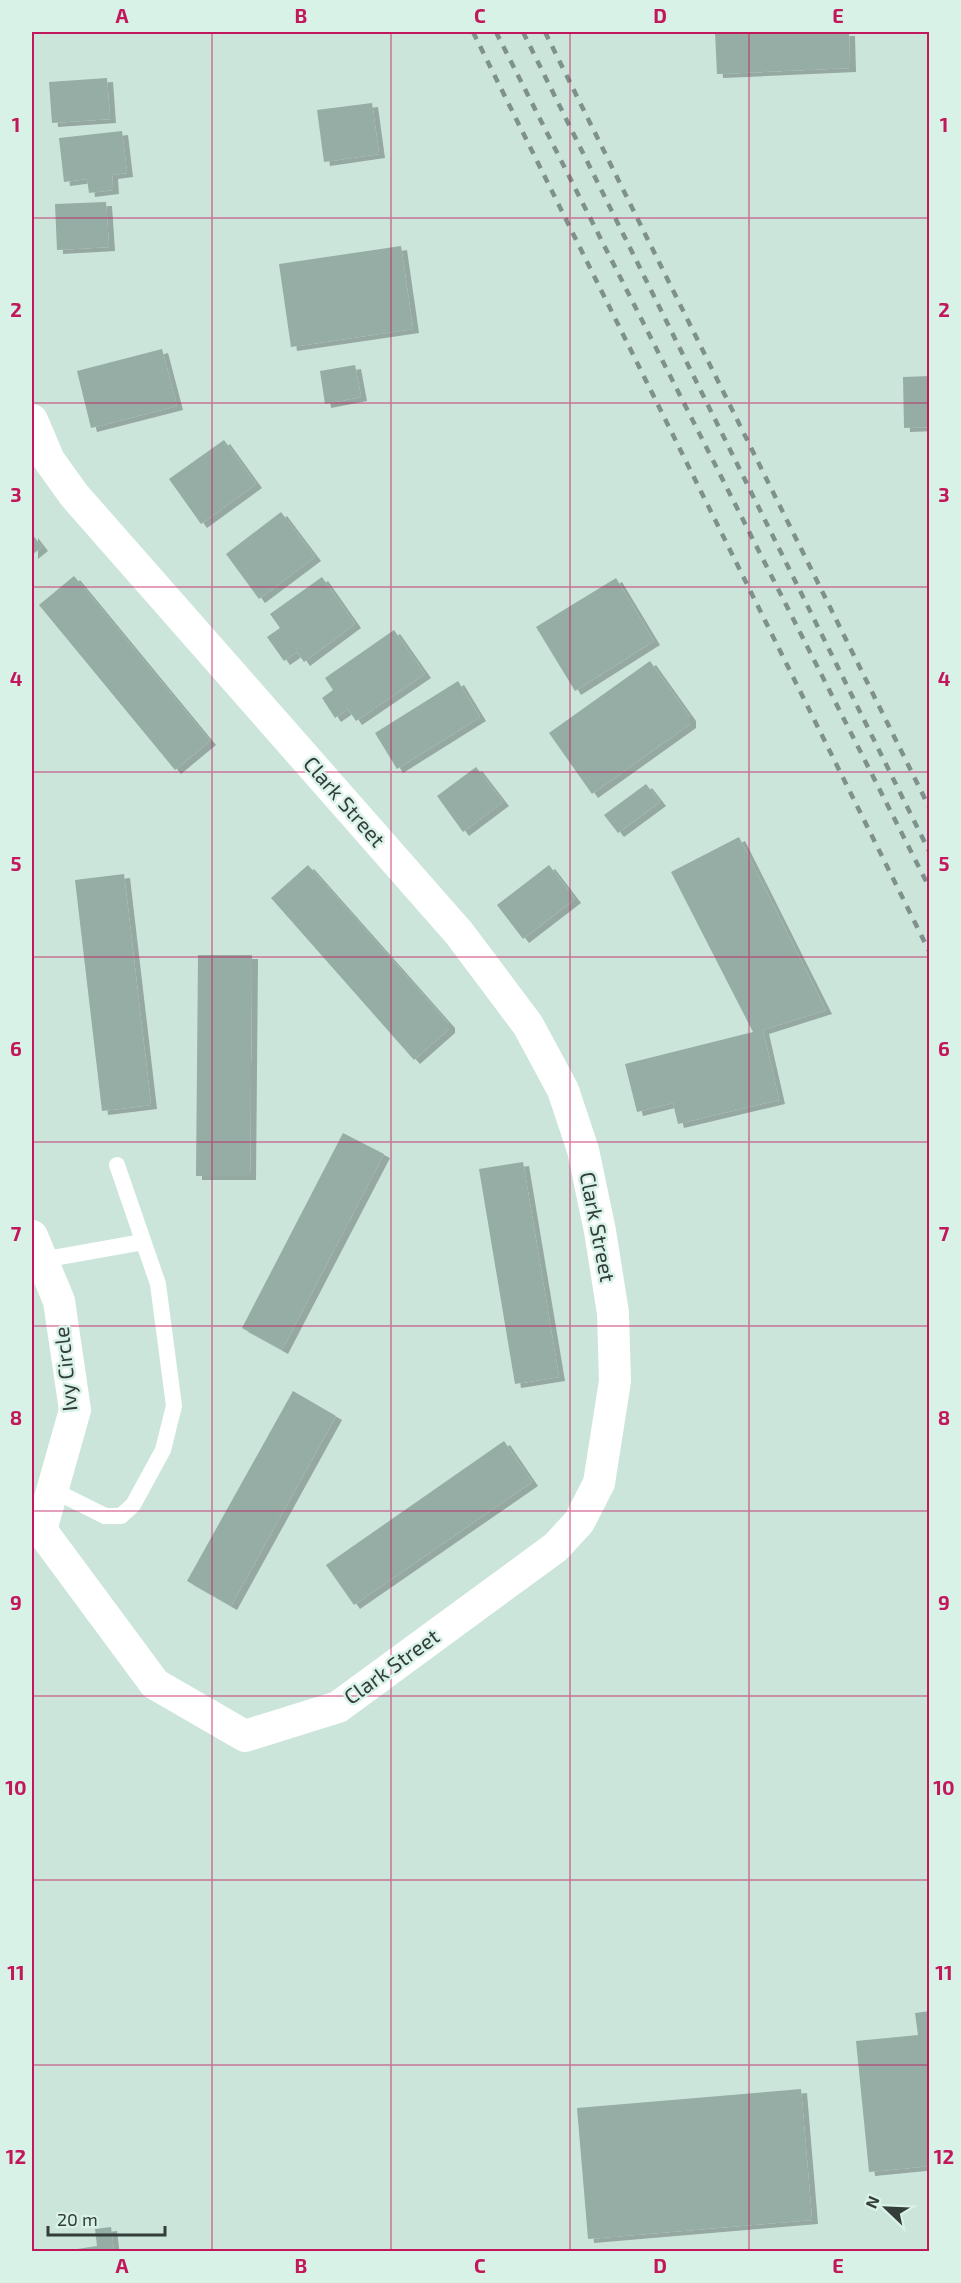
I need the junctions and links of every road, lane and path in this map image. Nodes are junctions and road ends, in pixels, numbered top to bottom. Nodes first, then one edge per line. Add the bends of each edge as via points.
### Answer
1 (32, 420) edge
2 (117, 1166) dead end
3 (143, 1242) junction
4 (37, 1248) edge
5 (53, 1490) junction
6 (36, 1530) edge

1 - 6 street, Clark Street via 50,460 74,495 459,933 528,1024 563,1090 583,1150 613,1312 615,1381 599,1483 579,1522 556,1547 338,1707 245,1736 154,1684
2 - 3 lane
3 - 4 lane
3 - 5 lane via 158,1284 174,1406 163,1450 133,1504 121,1516 105,1516
4 - 5 street, Ivy Circle via 59,1301 75,1410
5 - 6 street, Ivy Circle

